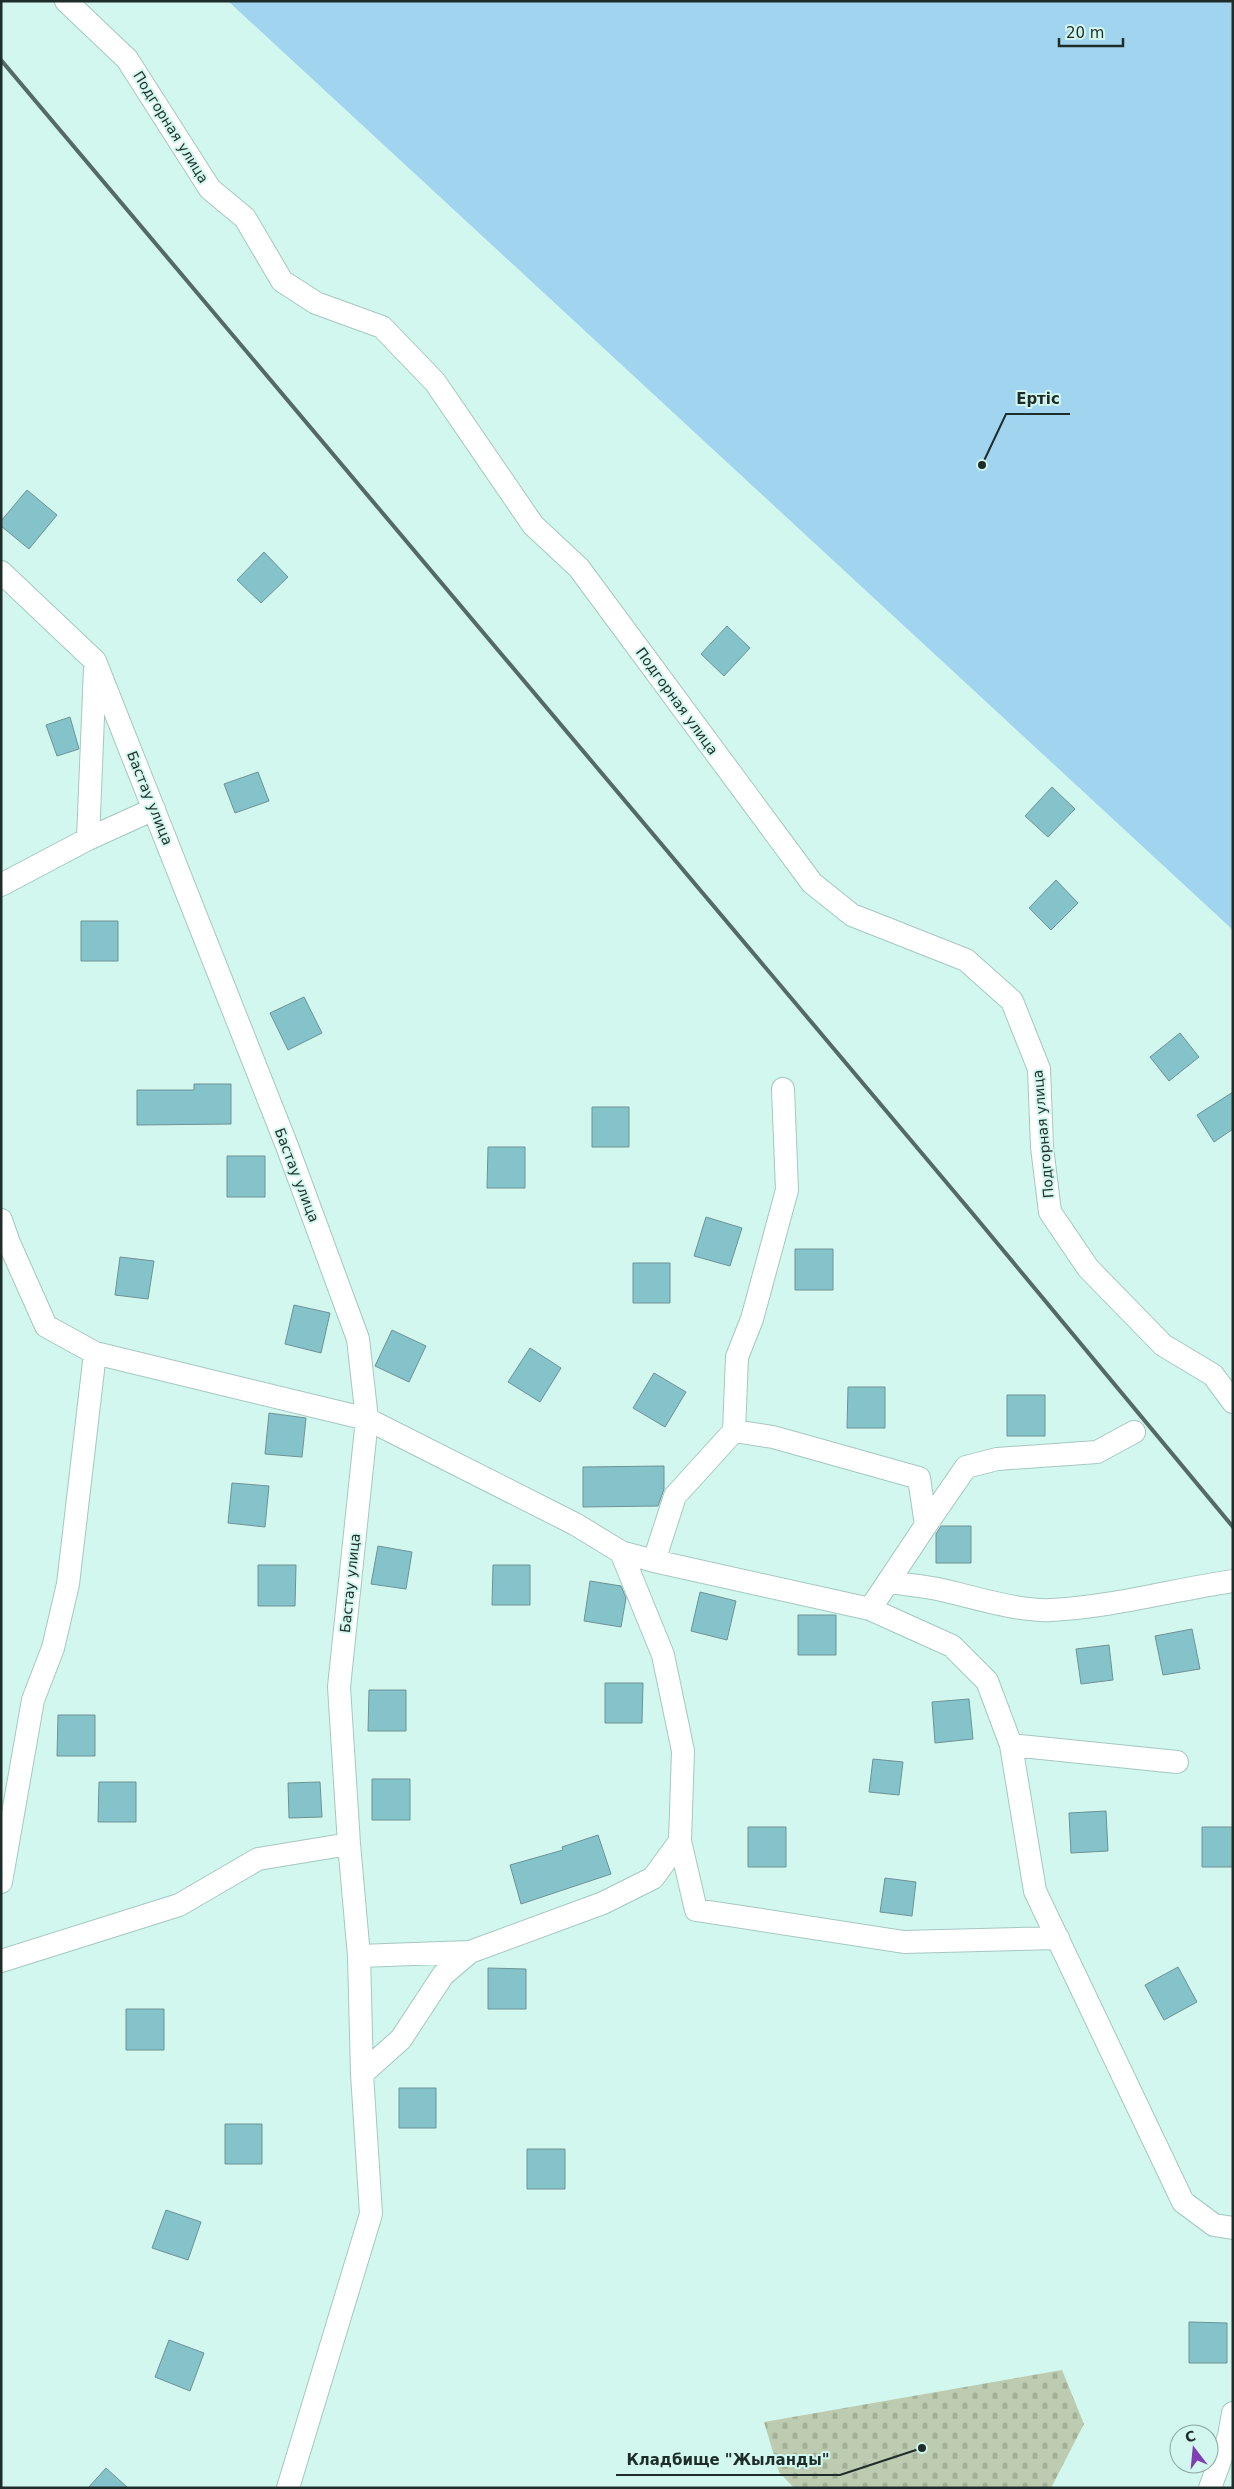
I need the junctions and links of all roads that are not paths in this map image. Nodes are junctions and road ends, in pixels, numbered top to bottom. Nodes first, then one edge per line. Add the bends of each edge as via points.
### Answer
1 (66, 1) edge
2 (1, 572) edge
3 (95, 661) junction
4 (154, 809) junction
5 (88, 839) junction
6 (1, 885) edge
7 (783, 1089) dead end
8 (1, 1220) edge
9 (95, 1353) junction
10 (1233, 1402) edge
11 (367, 1419) junction
12 (734, 1431) junction
13 (1134, 1432) dead end
14 (926, 1525) junction
15 (621, 1552) junction
16 (654, 1561) junction
17 (1233, 1581) edge
18 (889, 1582) junction
19 (870, 1609) junction
20 (1011, 1745) junction
21 (1177, 1762) dead end
22 (680, 1841) junction
23 (349, 1844) junction
24 (1, 1882) edge
25 (1058, 1938) junction
26 (470, 1952) junction
27 (359, 1956) junction
28 (1, 1961) edge
29 (362, 2074) junction
30 (1233, 2228) edge
31 (1233, 2413) edge
32 (1229, 2436) junction
33 (1233, 2459) edge
34 (288, 2488) edge
35 (1210, 2488) edge

1 - 10 street, Подгорная улица via 127,59 210,189 245,218 282,281 316,303 382,327 434,382 533,525 579,568 812,883 852,915 966,960 1012,1001 1039,1069 1042,1147 1050,1212 1088,1268 1163,1345 1213,1375
2 - 3 street, Бастау улица
3 - 4 street, Бастау улица
3 - 5 street
4 - 5 street
4 - 11 street, Бастау улица via 284,1137 358,1339
5 - 6 street
7 - 12 street via 787,1190 752,1319 737,1357
8 - 9 street via 46,1326
9 - 11 street
9 - 24 street via 68,1584 54,1648 33,1700
11 - 15 street via 575,1524
11 - 23 street, Бастау улица via 340,1687
12 - 14 street via 773,1437 919,1478
12 - 16 street via 675,1496
13 - 14 street via 1097,1452 997,1459 966,1468
14 - 18 street
15 - 16 street
15 - 22 street via 665,1665 683,1751
16 - 19 street
17 - 18 street via 1050,1610
18 - 19 street
19 - 20 street via 952,1646 987,1681
20 - 21 street
20 - 25 street via 1035,1891
22 - 25 street via 696,1910 904,1942
22 - 26 street via 653,1878 604,1903
23 - 27 street, Бастау улица
23 - 28 street via 258,1859 179,1905
25 - 30 street via 1183,2202 1214,2225
26 - 27 street
26 - 29 street via 443,1975 401,2039
27 - 29 street, Бастау улица
29 - 34 street, Бастау улица via 371,2214
31 - 32 street
32 - 33 street
32 - 35 street

